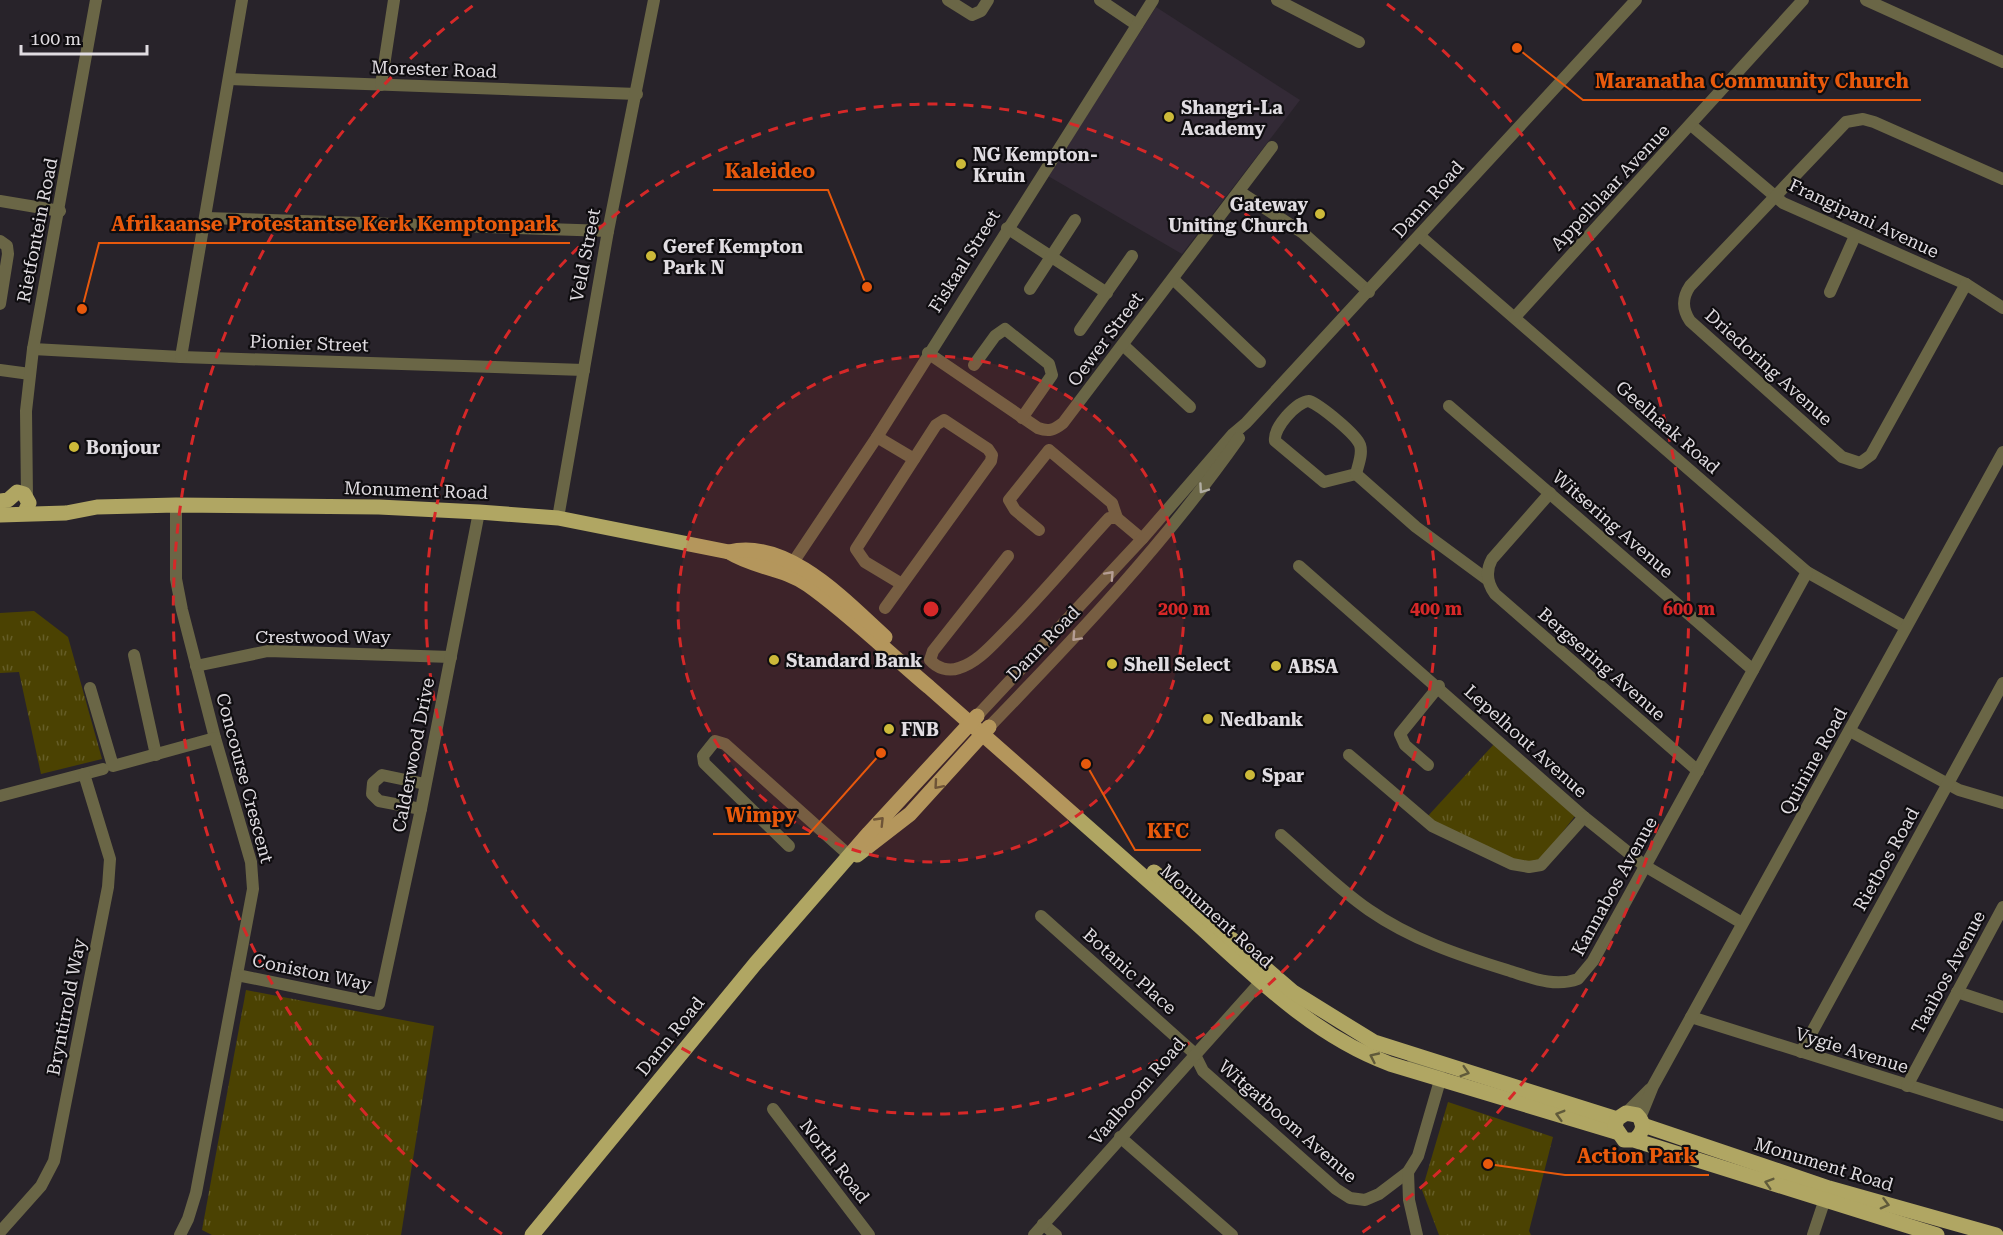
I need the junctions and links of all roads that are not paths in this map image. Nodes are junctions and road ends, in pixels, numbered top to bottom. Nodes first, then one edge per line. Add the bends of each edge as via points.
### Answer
1 (96, 0) edge
2 (243, 0) edge
3 (394, 0) edge
4 (654, 0) edge
5 (948, 0) edge
6 (988, 0) edge
7 (1100, 0) edge
8 (1153, 0) edge
9 (1276, 0) edge
10 (1636, 0) edge
11 (1803, 0) edge
12 (1866, 0) edge
13 (1137, 25) junction
14 (1359, 42) dead end
15 (2003, 62) edge
16 (229, 80) junction
17 (381, 85) junction
18 (637, 94) junction
19 (1691, 125) junction
20 (1272, 147) dead end
21 (2003, 178) edge
22 (1239, 192) junction
23 (1773, 196) junction
24 (0, 201) edge
25 (60, 211) junction
26 (206, 218) junction
27 (1075, 220) dead end
28 (1007, 228) junction
29 (608, 231) junction
30 (1420, 236) junction
31 (1854, 236) junction
32 (0, 240) edge
33 (1051, 256) junction
34 (1132, 256) dead end
35 (1173, 279) junction
36 (1966, 284) junction
37 (1030, 289) dead end
38 (1369, 292) junction
39 (1830, 292) dead end
40 (1107, 293) junction
41 (0, 304) edge
42 (2003, 308) edge
43 (1515, 317) junction
44 (1080, 330) dead end
45 (1123, 345) junction
46 (33, 349) junction
47 (928, 353) junction
48 (181, 357) junction
49 (1260, 362) dead end
50 (974, 365) dead end
51 (0, 370) edge
52 (584, 370) junction
53 (30, 374) junction
54 (1449, 406) dead end
55 (1191, 407) dead end
56 (1022, 418) junction
57 (1246, 423) junction
58 (877, 436) junction
59 (2002, 455) edge
60 (914, 459) junction
61 (1356, 474) junction
62 (1550, 493) junction
63 (15, 504) edge
64 (176, 505) junction
65 (479, 512) junction
66 (558, 518) junction
67 (1118, 518) junction
68 (1040, 530) dead end
69 (1142, 539) junction
70 (1008, 556) dead end
71 (1299, 566) dead end
72 (793, 570) junction
73 (1807, 572) junction
74 (1488, 580) junction
75 (900, 584) junction
76 (885, 608) dead end
77 (1905, 627) junction
78 (134, 655) dead end
79 (451, 657) junction
80 (196, 666) junction
81 (1753, 670) junction
82 (1439, 686) junction
83 (2002, 687) edge
84 (90, 688) dead end
85 (974, 720) junction
86 (986, 731) junction
87 (1850, 731) junction
88 (214, 738) junction
89 (156, 755) junction
90 (1349, 755) dead end
91 (1428, 765) dead end
92 (103, 769) dead end
93 (1698, 771) junction
94 (84, 774) junction
95 (426, 784) junction
96 (1947, 784) junction
97 (0, 796) edge
98 (2003, 803) edge
99 (421, 809) junction
100 (1584, 817) junction
101 (1281, 835) dead end
102 (789, 846) dead end
103 (846, 861) junction
104 (1645, 866) junction
105 (2003, 907) edge
106 (1041, 916) dead end
107 (1742, 923) junction
108 (237, 975) junction
109 (1265, 977) junction
110 (1957, 992) junction
111 (1308, 1002) junction
112 (379, 1004) joint
113 (2003, 1007) edge
114 (1691, 1017) junction
115 (1328, 1033) junction
116 (1801, 1052) junction
117 (1194, 1053) junction
118 (1410, 1055) junction
119 (1441, 1081) junction
120 (1907, 1086) junction
121 (772, 1109) dead end
122 (2003, 1115) edge
123 (1628, 1121) junction
124 (1120, 1137) junction
125 (1408, 1172) junction
126 (1827, 1194) junction
127 (1043, 1224) junction
128 (0, 1232) edge
129 (186, 1233) edge
130 (532, 1235) edge
131 (869, 1235) edge
132 (1034, 1235) edge
133 (1056, 1235) edge
134 (1232, 1235) edge
135 (1417, 1235) edge
136 (1814, 1235) edge
137 (1937, 1235) edge
138 (1996, 1235) edge

1 - 25 street, Rietfontein Road
2 - 16 street
3 - 17 street
4 - 18 street, Veld Street
5 - 6 street via 972,15 978,14
7 - 13 street
8 - 13 street, Fiskaal Street
9 - 14 street
10 - 30 street, Dann Road
11 - 19 street, Appelblaar Avenue
12 - 15 street
13 - 28 street, Fiskaal Street
16 - 17 street, Morester Road
16 - 26 street
17 - 18 street, Morester Road
18 - 29 street, Veld Street
19 - 23 street, Frangipani Avenue
19 - 43 street, Appelblaar Avenue
20 - 22 street, Oewer Street
21 - 23 street, Driedoring Avenue via 1874,122 1855,120 1840,127
22 - 35 street, Oewer Street
22 - 38 street via 1303,233
23 - 31 street, Frangipani Avenue
23 - 36 street, Driedoring Avenue via 1690,286 1684,300 1685,313 1850,461 1860,463 1871,455
24 - 25 street
25 - 46 street, Rietfontein Road
26 - 29 street
26 - 48 street
27 - 33 street
28 - 33 street
28 - 47 street, Fiskaal Street
29 - 52 street, Veld Street
30 - 38 street, Dann Road
30 - 43 street, Geelhaak Road
31 - 36 street, Frangipani Avenue
31 - 39 street
32 - 41 street via 7,246 8,254
33 - 37 street
33 - 40 street
34 - 40 street
35 - 45 street, Oewer Street
35 - 49 street
36 - 42 street, Frangipani Avenue
38 - 57 street, Dann Road
40 - 44 street
43 - 73 street, Geelhaak Road
45 - 55 street
45 - 56 street, Oewer Street via 1056,429 1046,431
46 - 48 street, Pionier Street
46 - 53 street, Rietfontein Road
47 - 56 street, Oewer Street
47 - 58 street, Fiskaal Street
48 - 52 street, Pionier Street
50 - 56 street via 995,336 1005,329 1049,364 1052,375
51 - 53 street
52 - 66 street, Veld Street
53 - 63 street, Rietfontein Road via 27,469
54 - 62 street, Witsering Avenue
57 - 69 street, Dann Road
57 -> 86 street, Dann Road via 1199,495 1169,532
58 - 60 street
58 - 72 street, Fiskaal Street via 806,542
59 - 77 street, Quinine Road
60 - 75 street via 856,549 865,562
60 - 75 street via 942,420 985,446 992,455
61 - 61 street via 1330,482 1319,480 1277,445 1274,434 1302,402 1314,403 1359,443
61 - 74 street, Bergsering Avenue via 1416,527
62 - 74 street via 1492,560
62 - 81 street, Witsering Avenue
63 - 64 main road, Monument Road via 53,514 97,507
64 - 65 main road, Monument Road
64 - 80 street, Concourse Crescent via 176,579
65 - 66 main road, Monument Road
65 - 79 street, Calderwood Drive
66 - 72 main road, Monument Road via 729,552 745,548
67 - 68 street via 1112,503 1048,450 1009,500 1015,510
67 - 69 street
67 - 70 street via 1109,518 1033,604 982,654 954,670 934,664 930,660 933,651
85 -> 69 street, Dann Road
71 - 82 street, Lepelhout Avenue
72 - 85 main road, Monument Road via 848,603
73 - 77 street, Geelhaak Road
73 - 81 street, Kannabos Avenue
74 - 93 street, Bergsering Avenue via 1495,594
75 - 76 street
77 - 87 street, Quinine Road
78 - 89 street
79 - 80 street, Crestwood Way via 268,651
79 - 95 street, Calderwood Drive
80 - 88 street, Concourse Crescent
81 - 93 street, Kannabos Avenue
82 - 91 street via 1400,734 1405,745
82 - 100 street, Lepelhout Avenue
83 - 96 street, Rietbos Road
84 - 89 street via 113,766
85 - 86 main road, Monument Road
103 -> 85 main road, Dann Road
86 -> 103 main road, Dann Road via 910,814
86 - 109 main road, Monument Road
87 - 96 street
87 - 107 street, Quinine Road
88 - 89 street
88 - 108 street, Concourse Crescent via 252,875 253,889
90 - 100 street via 1432,826 1512,864 1541,865
92 - 94 street
93 - 104 street, Kannabos Avenue
94 - 97 street
94 - 128 street, Bryntirrold Way via 110,858 108,887 54,1161 41,1186
95 - 99 street, Calderwood Drive
95 - 99 street via 382,775 373,783 372,794 379,801
96 - 98 street
96 - 116 street, Rietbos Road
99 - 112 street, Calderwood Drive
100 - 104 street, Lepelhout Avenue
101 - 104 street, Kannabos Avenue via 1349,895 1406,932 1452,953 1557,984 1578,980 1587,971
102 - 103 street via 702,760 715,741 725,744
103 - 130 main road, Dann Road via 700,1028
104 - 107 street, Lepelhout Avenue
105 - 110 street, Taaibos Avenue
106 - 117 street, Botanic Place
107 - 114 street, Quinine Road
108 - 112 street, Coniston Way
108 - 129 street, Concourse Crescent
109 - 111 main road, Monument Road
109 - 115 main road, Monument Road
109 - 117 street, Vaalboom Road
110 - 113 street
110 - 120 street, Taaibos Avenue
111 - 115 main road via 1305,1009
111 - 118 main road, Monument Road via 1383,1047
114 - 116 street, Vygie Avenue
114 - 123 street, Quinine Road via 1653,1086
119 -> 115 main road, Monument Road via 1378,1059
116 - 120 street, Vygie Avenue
117 - 124 street, Vaalboom Road
117 - 125 street, Witgatboom Avenue via 1203,1071 1343,1195 1357,1200 1371,1198
118 - 119 street via 1440,1074
118 -> 123 main road, Monument Road
123 -> 119 main road, Monument Road
119 - 125 street, Witgatboom Avenue via 1418,1156
120 - 122 street, Vygie Avenue
121 - 131 street, North Road
123 - 126 main road, Monument Road
126 -> 123 main road, Monument Road via 1624,1140
124 - 127 street, Vaalboom Road
124 - 134 street
125 - 135 street
126 - 136 street
126 - 137 main road, Monument Road
126 -> 138 main road, Monument Road
127 - 132 street, Vaalboom Road
127 - 133 street

